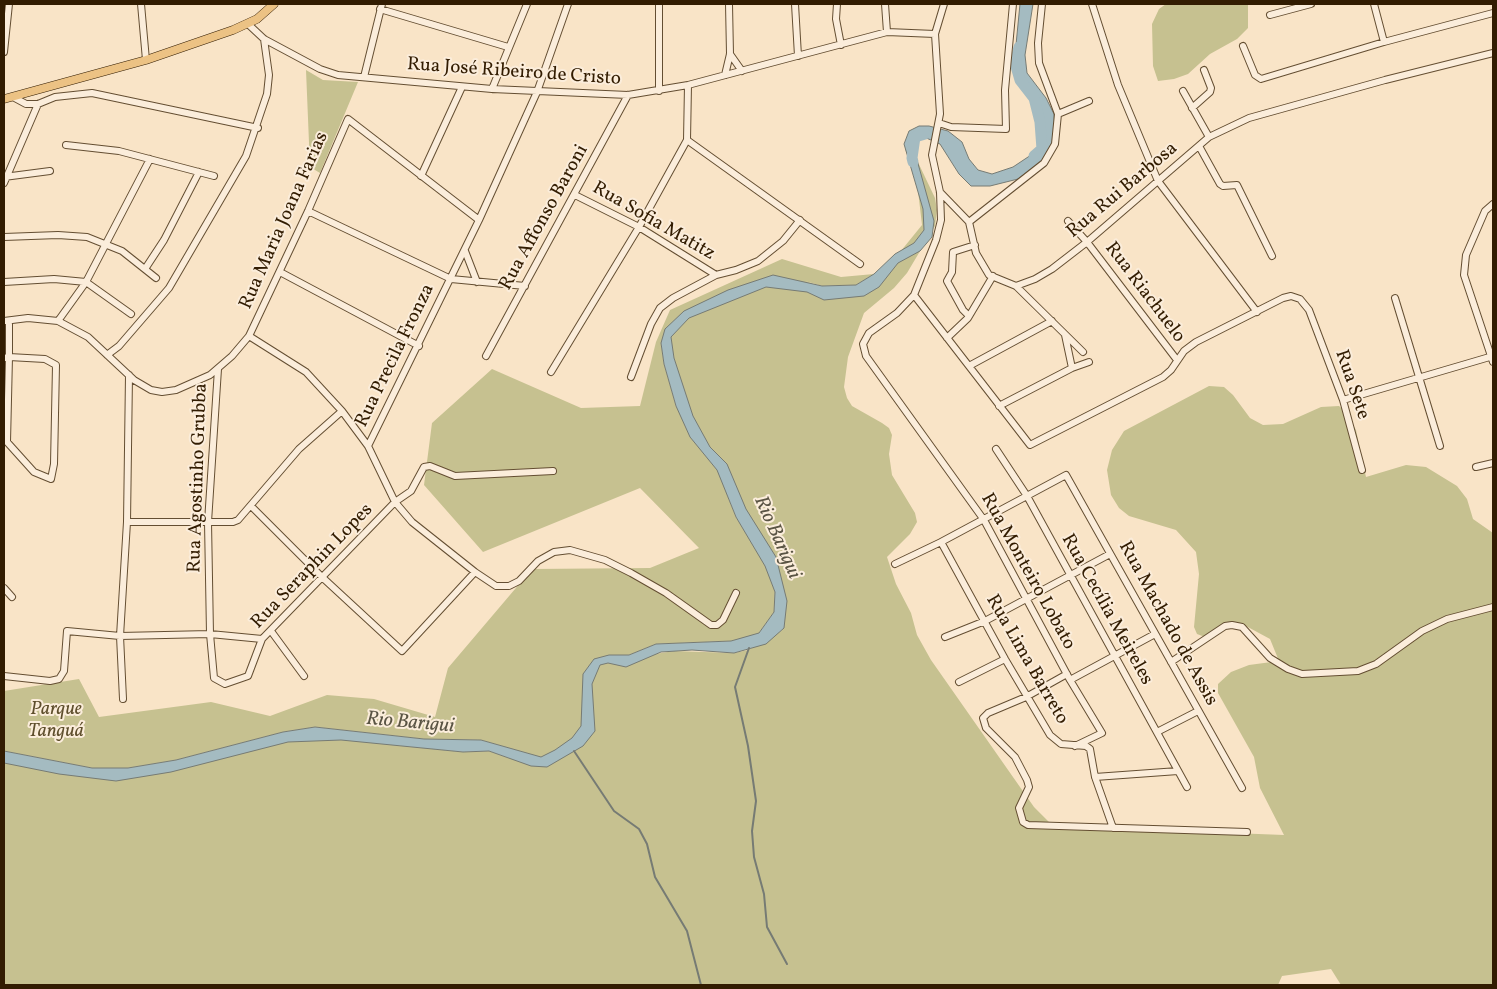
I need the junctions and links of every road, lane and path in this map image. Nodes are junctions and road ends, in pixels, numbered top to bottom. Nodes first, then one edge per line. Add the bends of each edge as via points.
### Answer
1 (9, 4) edge
2 (141, 4) edge
3 (274, 4) edge
4 (527, 4) edge
5 (568, 4) edge
6 (659, 4) edge
7 (729, 4) edge
8 (796, 4) edge
9 (837, 4) edge
10 (885, 4) edge
11 (944, 4) edge
12 (1013, 4) edge
13 (1042, 4) edge
14 (1092, 4) edge
15 (1311, 4) edge
16 (1374, 4) edge
17 (381, 7) edge
18 (1493, 13) edge
19 (1270, 15) dead end
20 (248, 24) junction
21 (887, 32) junction
22 (935, 34) junction
23 (264, 38) junction
24 (1384, 42) junction
25 (841, 44) junction
26 (1244, 46) dead end
27 (508, 47) junction
28 (4, 52) edge
29 (1493, 53) edge
30 (730, 54) junction
31 (798, 56) junction
32 (146, 60) junction
33 (1204, 70) dead end
34 (742, 71) junction
35 (725, 75) junction
36 (364, 77) junction
37 (688, 85) junction
38 (462, 87) junction
39 (492, 89) junction
40 (1184, 90) dead end
41 (659, 91) junction
42 (537, 92) junction
43 (628, 95) junction
44 (14, 97) junction
45 (4, 98) edge
46 (1090, 101) dead end
47 (38, 104) junction
48 (1192, 108) junction
49 (1058, 114) junction
50 (938, 124) junction
51 (258, 128) junction
52 (1209, 137) junction
53 (687, 140) junction
54 (66, 145) dead end
55 (1199, 146) junction
56 (150, 159) junction
57 (50, 171) dead end
58 (198, 172) junction
59 (214, 176) dead end
60 (421, 176) junction
61 (4, 179) edge
62 (1158, 181) junction
63 (940, 192) junction
64 (575, 195) junction
65 (1493, 204) edge
66 (308, 211) junction
67 (480, 220) junction
68 (800, 220) junction
69 (1068, 221) dead end
70 (969, 222) junction
71 (639, 227) junction
72 (4, 237) edge
73 (1087, 242) junction
74 (106, 243) junction
75 (974, 245) junction
76 (465, 251) junction
77 (1272, 256) dead end
78 (860, 264) dead end
79 (146, 268) junction
80 (280, 272) junction
81 (716, 275) junction
82 (993, 276) junction
83 (156, 278) dead end
84 (451, 279) junction
85 (4, 282) edge
86 (86, 282) junction
87 (478, 282) junction
88 (525, 286) junction
89 (1016, 286) junction
90 (914, 295) junction
91 (1395, 298) dead end
92 (1257, 312) junction
93 (131, 314) dead end
94 (969, 316) junction
95 (6, 321) edge
96 (58, 321) junction
97 (1052, 321) junction
98 (1065, 334) junction
99 (249, 336) junction
100 (947, 338) junction
101 (419, 346) junction
102 (1083, 352) dead end
103 (107, 355) junction
104 (486, 356) dead end
105 (6, 357) edge
106 (1493, 358) edge
107 (1177, 360) junction
108 (1089, 362) dead end
109 (969, 366) junction
110 (1072, 368) junction
111 (218, 370) junction
112 (551, 372) dead end
113 (129, 375) junction
114 (631, 377) dead end
115 (1419, 378) junction
116 (1343, 400) junction
117 (6, 405) edge
118 (999, 406) junction
119 (342, 411) junction
120 (368, 446) junction
121 (1440, 446) dead end
122 (996, 449) dead end
123 (1493, 463) edge
124 (1476, 467) dead end
125 (1362, 470) dead end
126 (553, 471) dead end
127 (1027, 496) junction
128 (395, 502) junction
129 (251, 506) junction
130 (984, 520) junction
131 (127, 522) junction
132 (208, 522) junction
133 (941, 542) junction
134 (1110, 554) junction
135 (895, 564) dead end
136 (475, 572) junction
137 (1070, 576) junction
138 (323, 578) junction
139 (4, 588) edge
140 (736, 593) dead end
141 (12, 597) dead end
142 (1027, 599) junction
143 (1493, 607) edge
144 (985, 621) junction
145 (271, 631) junction
146 (210, 634) junction
147 (1155, 634) junction
148 (120, 636) junction
149 (945, 637) dead end
150 (262, 639) junction
151 (1114, 657) junction
152 (1005, 660) junction
153 (1171, 662) junction
154 (4, 676) edge
155 (304, 676) dead end
156 (1068, 677) junction
157 (214, 678) joint
158 (959, 682) dead end
159 (1026, 696) junction
160 (123, 699) dead end
161 (1198, 711) junction
162 (1157, 732) junction
163 (1075, 746) junction
164 (1178, 771) junction
165 (1096, 777) junction
166 (1187, 787) dead end
167 (1242, 788) dead end
168 (1113, 828) junction
169 (1246, 832) dead end

1 - 28 street
2 - 32 street
3 - 20 main road
4 - 27 street
5 - 42 street, Rua Precila Fronza
6 - 41 street
7 - 30 street
8 - 31 street
9 - 25 street
10 - 21 street
11 - 22 street
12 - 50 street via 1005,90 1006,129
13 - 49 street via 1038,44 1040,63
14 - 62 street via 1118,85
15 - 19 street
16 - 24 street
17 - 27 street
17 - 36 street
18 - 24 street
20 - 23 street, Rua José Ribeiro de Cristo
20 - 32 main road
21 - 22 street, Rua José Ribeiro de Cristo
21 - 25 street, Rua José Ribeiro de Cristo
22 - 50 street
23 - 36 street, Rua José Ribeiro de Cristo via 320,69 338,75
23 - 51 street via 269,75
24 - 26 street via 1262,80 1255,75
25 - 31 street, Rua José Ribeiro de Cristo
27 - 39 street
29 - 52 street, Rua Rui Barbosa via 1249,118
30 - 34 street
30 - 35 street
31 - 34 street, Rua José Ribeiro de Cristo
32 - 44 main road
33 - 48 street via 1210,92
34 - 35 street, Rua José Ribeiro de Cristo
35 - 37 street, Rua José Ribeiro de Cristo
36 - 38 street, Rua José Ribeiro de Cristo
37 - 41 street, Rua José Ribeiro de Cristo
37 - 53 street
38 - 39 street, Rua José Ribeiro de Cristo
38 - 60 street
39 - 42 street, Rua José Ribeiro de Cristo
40 - 48 street
41 - 43 street, Rua José Ribeiro de Cristo
42 - 43 street, Rua José Ribeiro de Cristo
42 - 67 street, Rua Precila Fronza
43 - 64 street, Rua Affonso Baroni
44 - 45 main road
44 - 47 street via 26,104
46 - 49 street
47 - 51 street via 55,97 92,94
47 - 61 street
48 - 52 street
49 - 70 street via 1055,144 1044,163
50 - 63 street via 932,155
51 - 103 street via 246,156 170,288 119,346
52 - 55 street, Rua Rui Barbosa
53 - 68 street
53 - 71 street
54 - 56 street via 120,151
55 - 62 street, Rua Rui Barbosa
55 - 77 street via 1220,184 1237,185
56 - 58 street
56 - 74 street
57 - 61 street
58 - 59 street
58 - 79 street
60 - 66 street, Rua Maria Joana Farias via 348,119
60 - 67 street
62 - 73 street, Rua Rui Barbosa
62 - 92 street
63 - 70 street
63 - 90 street via 942,220
64 - 71 street, Rua Sofia Matitz
64 - 88 street, Rua Affonso Baroni
65 - 106 street via 1485,211 1466,255 1464,275
66 - 80 street, Rua Maria Joana Farias
66 - 84 street
67 - 76 street, Rua Precila Fronza
68 - 78 street
68 - 81 street via 783,241 758,261
69 - 73 street, Rua Riachuelo
70 - 75 street
71 - 81 street, Rua Sofia Matitz
71 - 112 street
72 - 74 street via 68,235
73 - 89 street, Rua Rui Barbosa via 1052,269
73 - 107 street, Rua Riachuelo
74 - 79 street
74 - 86 street
75 - 82 street via 982,264
75 - 94 street via 953,252 952,272 947,281
76 - 84 street, Rua Precila Fronza
76 - 87 street
79 - 83 street
80 - 99 street, Rua Maria Joana Farias
80 - 101 street
81 - 114 street via 660,308
82 - 89 street
82 - 94 street
84 - 87 street
84 - 101 street, Rua Precila Fronza
85 - 86 street via 54,279
86 - 93 street
86 - 96 street
87 - 88 street
88 - 104 street, Rua Affonso Baroni
89 - 97 street
90 - 100 street
90 - 130 street, Rua Monteiro Lobato via 897,313 869,333 863,344 866,356
91 - 115 street
92 - 107 street via 1196,342
92 - 116 street, Rua Sete via 1291,296 1300,299 1309,310
94 - 100 street
95 - 96 street via 28,318
95 - 105 street
96 - 103 street via 88,337
97 - 98 street
97 - 109 street
98 - 102 street
98 - 110 street
99 - 111 street, Rua Maria Joana Farias
99 - 119 street via 306,372
100 - 109 street
101 - 120 street, Rua Precila Fronza
103 - 113 street
105 - 117 street
105 - 117 street via 45,360 56,365 51,479 34,472 7,442
106 - 115 street
107 - 118 street via 1163,377 1030,445
108 - 110 street
109 - 118 street
110 - 118 street
111 - 113 street via 176,390 162,392 151,390
111 - 132 street, Rua Agostinho Grubba
113 - 131 street
115 - 116 street
115 - 121 street
116 - 125 street, Rua Sete
119 - 120 street
119 - 129 street via 299,449
120 - 128 street
122 - 127 street, Rua Cecília Meireles
123 - 124 street
126 - 128 street, Rua Seraphin Lopes via 455,476 430,466 424,467 411,491
127 - 130 street
127 - 134 street, Rua Machado de Assis via 1066,475
127 - 137 street, Rua Cecília Meireles
128 - 136 street via 412,522
128 - 138 street, Rua Seraphin Lopes
129 - 132 street via 233,522
129 - 138 street
130 - 133 street
130 - 142 street, Rua Monteiro Lobato
131 - 132 street
131 - 148 street
132 - 146 street, Rua Agostinho Grubba
133 - 135 street
133 - 144 street, Rua Lima Barreto
134 - 137 street
134 - 147 street, Rua Machado de Assis
136 - 138 street via 402,651
136 - 140 street via 496,586 509,586 538,561 554,552 570,550 605,560 631,573 666,592 711,625 723,620
137 - 142 street
137 - 151 street, Rua Cecília Meireles
138 - 145 street, Rua Seraphin Lopes
139 - 141 street
142 - 144 street
142 - 156 street, Rua Monteiro Lobato
143 - 153 street via 1447,619 1422,631 1376,664 1358,671 1302,674 1288,669 1270,658 1242,627 1232,625 1225,626
144 - 149 street
144 - 152 street, Rua Lima Barreto
145 - 150 street, Rua Seraphin Lopes
145 - 155 street
146 - 148 street
146 - 150 street
146 - 157 street, Rua Agostinho Grubba
147 - 151 street
147 - 153 street, Rua Machado de Assis
148 - 154 street via 67,631 64,671 60,678 50,682
148 - 160 street
150 - 157 street, Rua Seraphin Lopes via 248,676 225,684
151 - 156 street
151 - 162 street, Rua Cecília Meireles
152 - 158 street
152 - 159 street, Rua Lima Barreto
153 - 161 street, Rua Machado de Assis
156 - 159 street
156 - 163 street, Rua Monteiro Lobato via 1102,733
159 - 163 street, Rua Lima Barreto via 1055,741
159 - 168 street via 983,718 986,728 1015,757 1029,787 1018,808 1020,817 1028,825
161 - 162 street
161 - 167 street, Rua Machado de Assis
162 - 164 street, Rua Cecília Meireles
163 - 165 street, Rua Lima Barreto via 1090,749
164 - 165 street
164 - 166 street, Rua Cecília Meireles
165 - 168 street, Rua Lima Barreto
168 - 169 street

